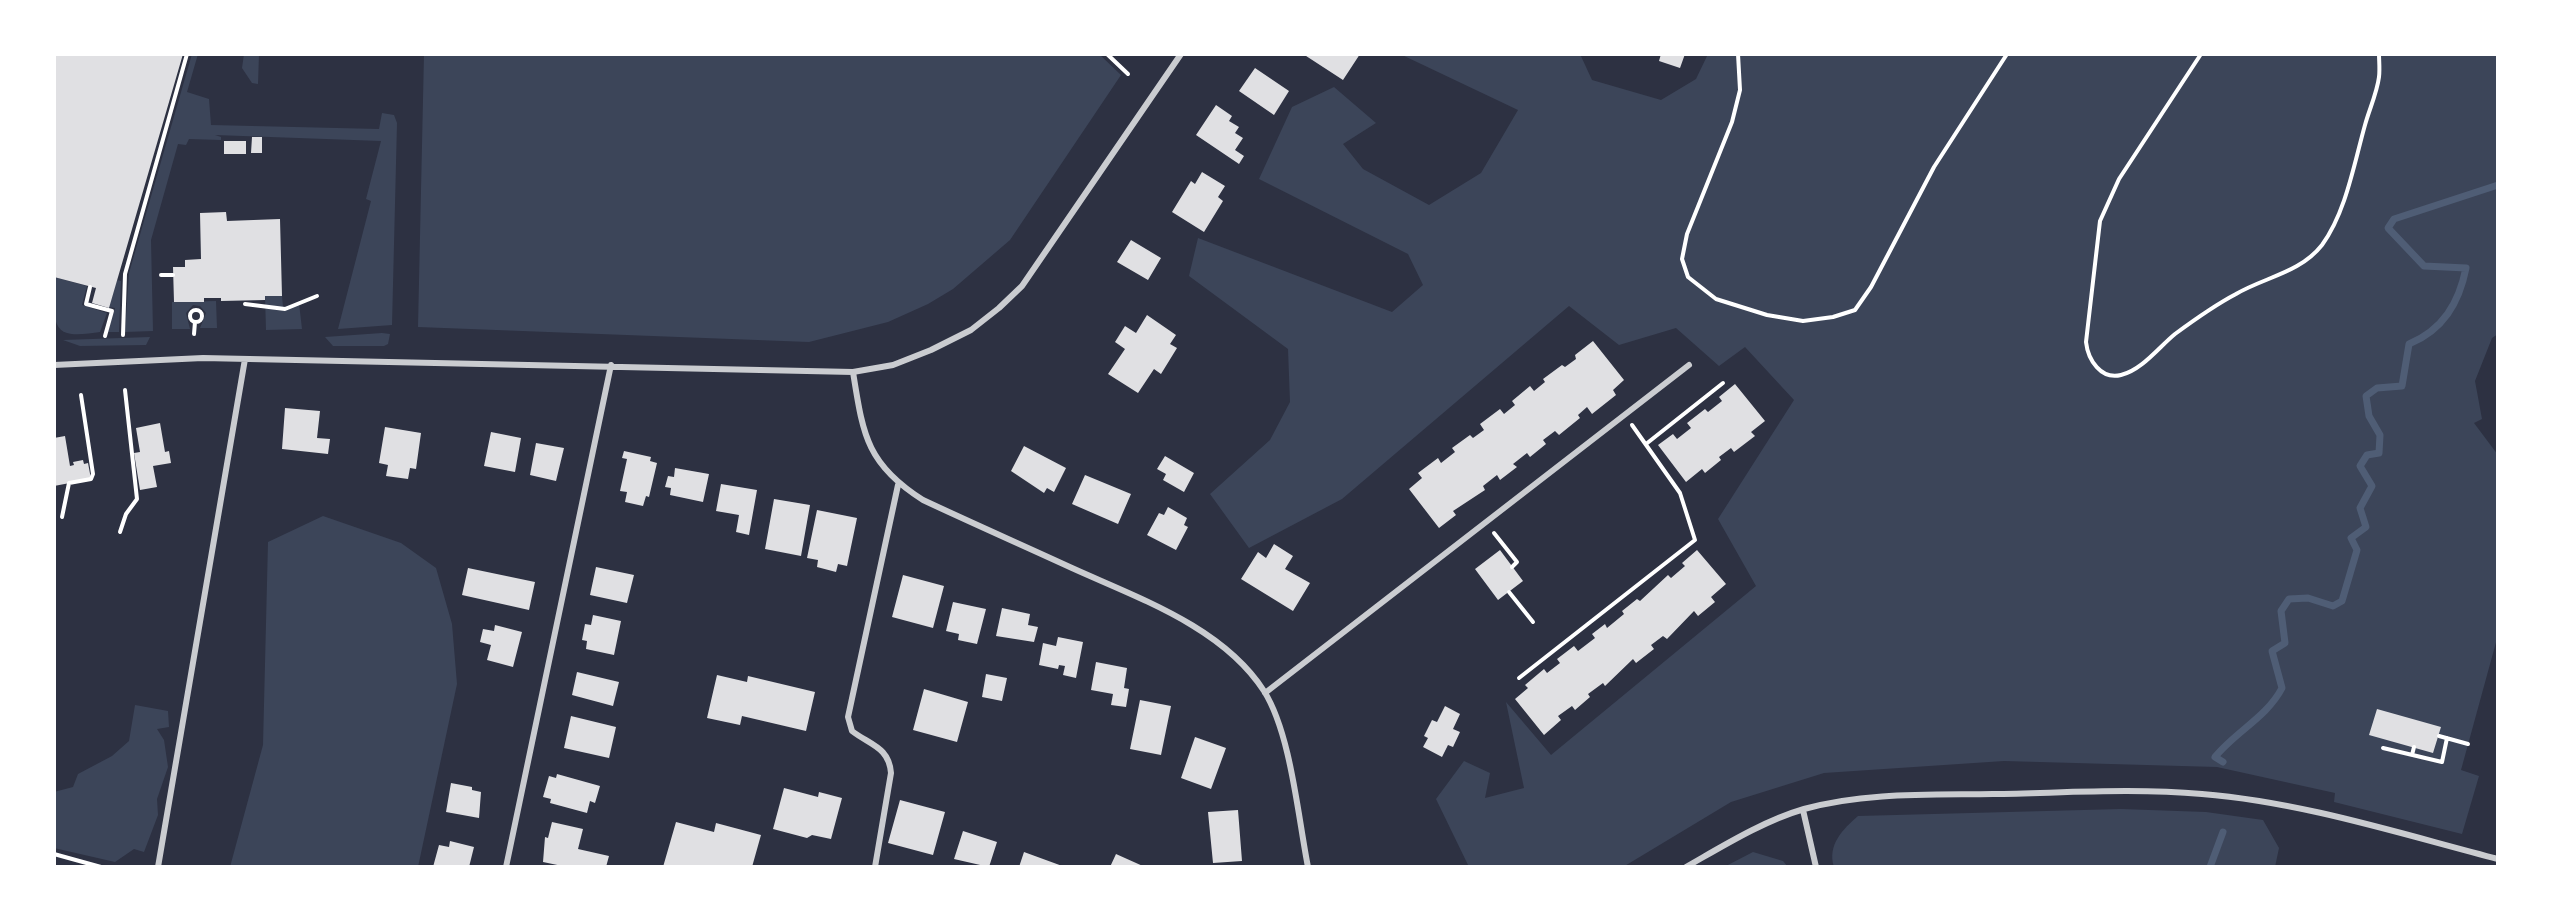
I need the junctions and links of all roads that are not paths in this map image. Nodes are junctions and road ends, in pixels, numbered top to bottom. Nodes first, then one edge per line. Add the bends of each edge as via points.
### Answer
1 (1181, 54) edge
2 (245, 359) junction
3 (54, 365) edge
4 (611, 365) junction
5 (1689, 365) dead end
6 (854, 372) junction
7 (898, 485) junction
8 (1265, 693) junction
9 (1803, 810) junction
10 (2498, 859) edge
11 (158, 867) edge
12 (506, 867) edge
13 (875, 867) edge
14 (1308, 867) edge
15 (1686, 867) edge
16 (1816, 867) edge

1 - 6 street via 1022,286 971,330 893,365
2 - 3 street via 131,359
2 - 4 street
2 - 11 street
4 - 6 street
4 - 12 street
5 - 8 street
6 - 7 street via 867,441
7 - 8 street via 922,500 1189,624 1245,665
7 - 13 street via 848,717 852,731 881,747 890,760
8 - 14 street via 1285,750
9 - 10 street via 1856,799 1910,795 2203,794 2299,809
9 - 15 street
9 - 16 street

